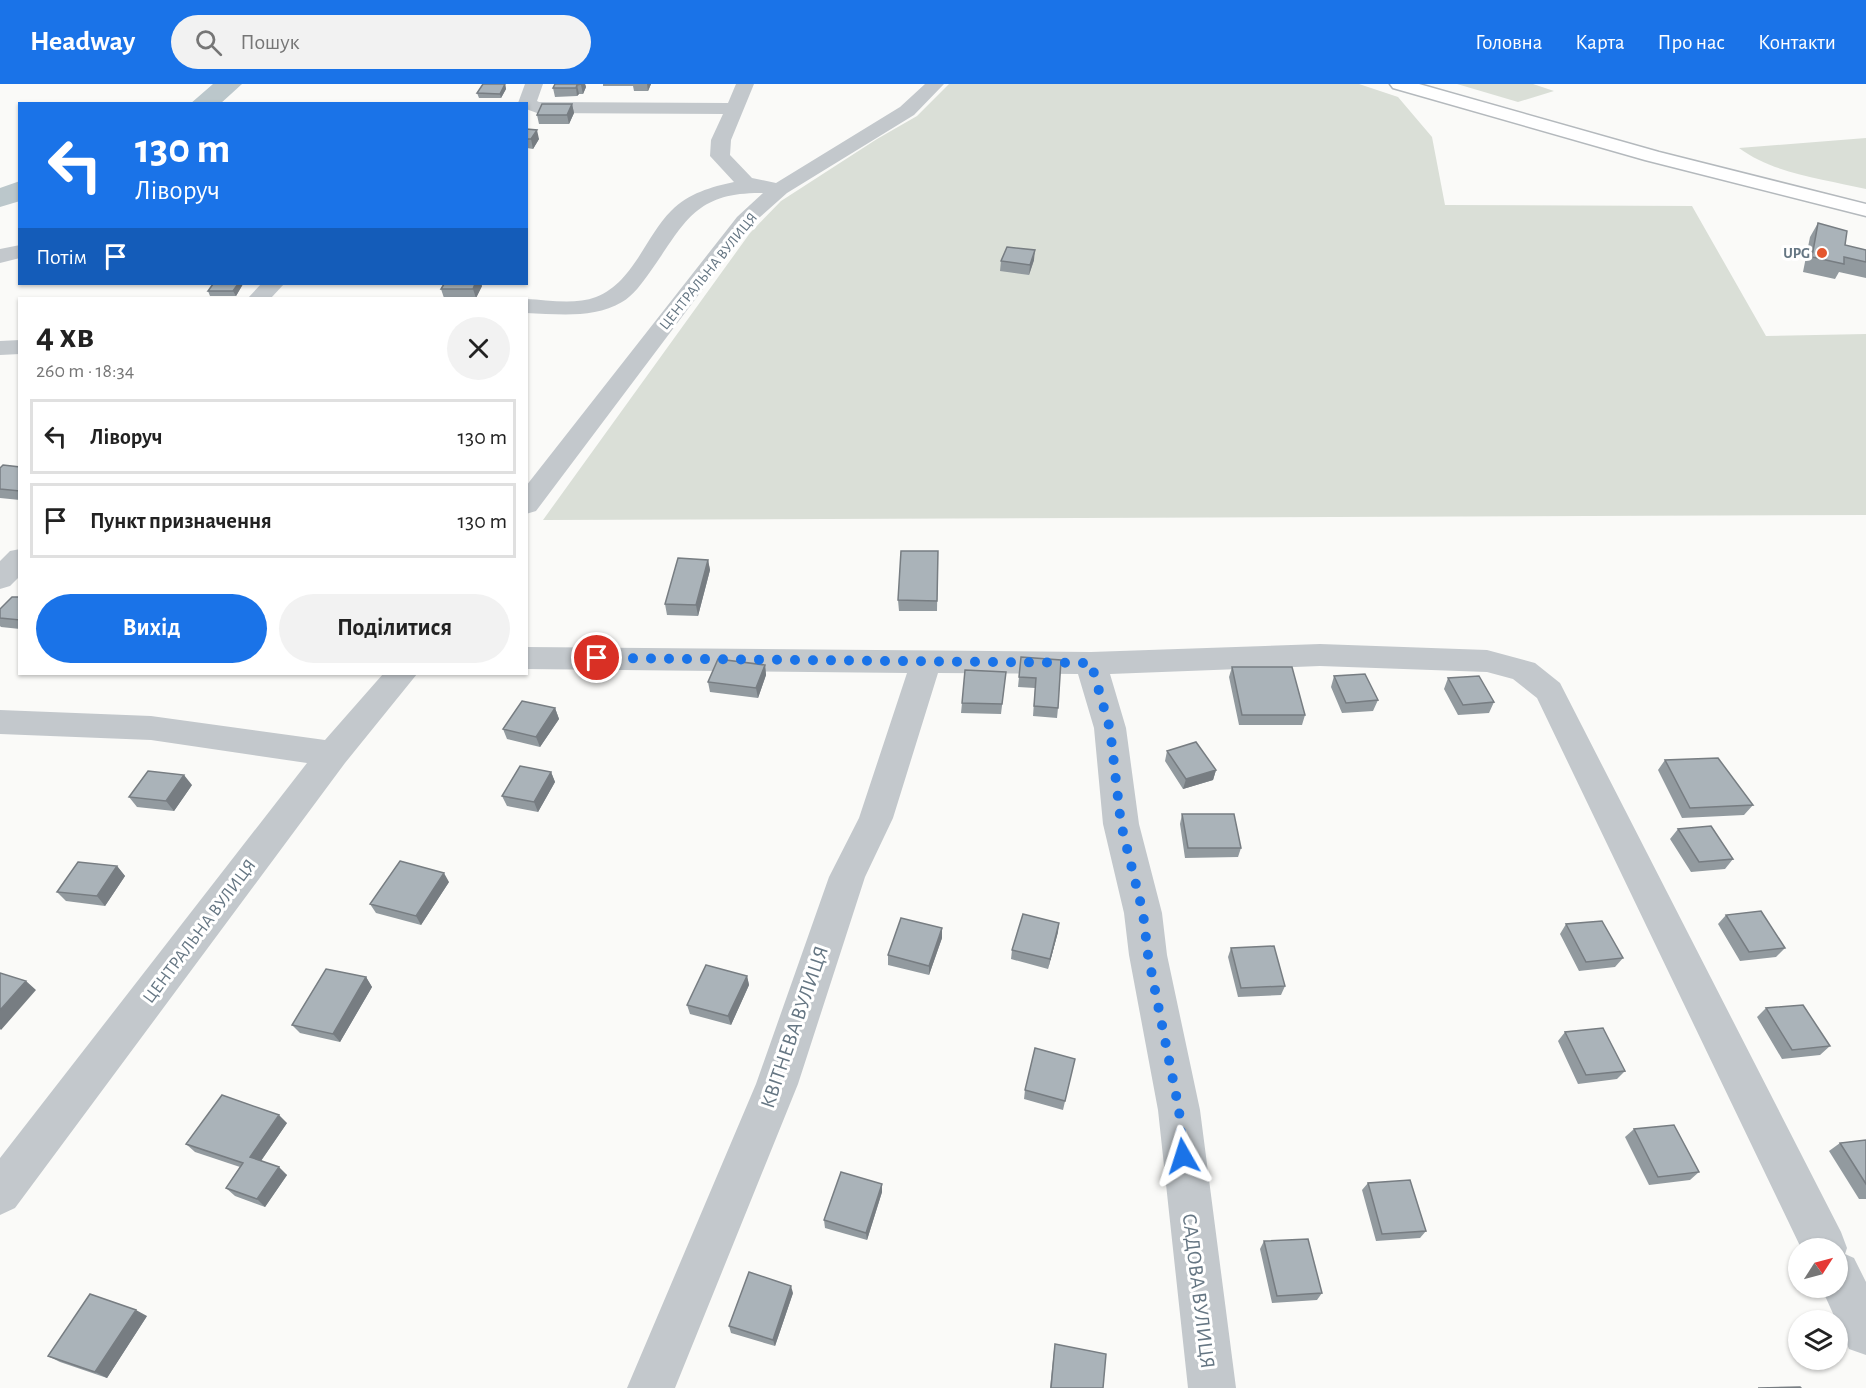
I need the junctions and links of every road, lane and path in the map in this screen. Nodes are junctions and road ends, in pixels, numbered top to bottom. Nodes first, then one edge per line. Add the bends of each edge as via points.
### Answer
1 (534, 84) edge
2 (745, 84) edge
3 (934, 84) edge
4 (1399, 84) edge
5 (527, 102) edge
6 (528, 103) edge
7 (733, 109) junction
8 (754, 186) junction
9 (780, 189) junction
10 (1866, 210) edge
11 (18, 252) edge
12 (0, 256) edge
13 (272, 285) edge
14 (260, 297) edge
15 (528, 306) edge
16 (18, 347) edge
17 (0, 348) edge
18 (528, 502) edge
19 (18, 560) edge
20 (0, 579) edge
21 (528, 658) edge
22 (926, 662) junction
23 (1091, 663) junction
24 (400, 675) edge
25 (0, 722) edge
26 (333, 754) junction
27 (0, 1193) edge
28 (1820, 1238) edge
29 (1848, 1295) edge
30 (1866, 1332) edge
31 (651, 1388) edge
32 (1212, 1388) edge

1 - 5 street
2 - 7 street
3 - 9 street, ЦЕНТРАЛЬНА ВУЛИЦЯ via 907,111
4 - 10 highway via 1652,156
6 - 7 street
7 - 8 street via 721,140 720,156
8 - 9 street
8 - 15 street via 728,188 693,203 669,226 635,276 614,298 575,306
9 - 18 street, ЦЕНТРАЛЬНА ВУЛИЦЯ via 744,221
11 - 12 street
13 - 14 street
16 - 17 street
19 - 20 street
21 - 22 street
22 - 23 street
22 - 31 street, КВІТНЕВА ВУЛИЦЯ via 876,818 847,878 777,1084
23 - 28 street via 1320,655 1487,660 1524,671 1549,691
23 - 32 street, САДОВА ВУЛИЦЯ via 1110,729 1121,824 1143,913 1179,1110
24 - 26 street, ЦЕНТРАЛЬНА ВУЛИЦЯ
25 - 26 street via 151,728
26 - 27 street, ЦЕНТРАЛЬНА ВУЛИЦЯ
29 - 30 street

